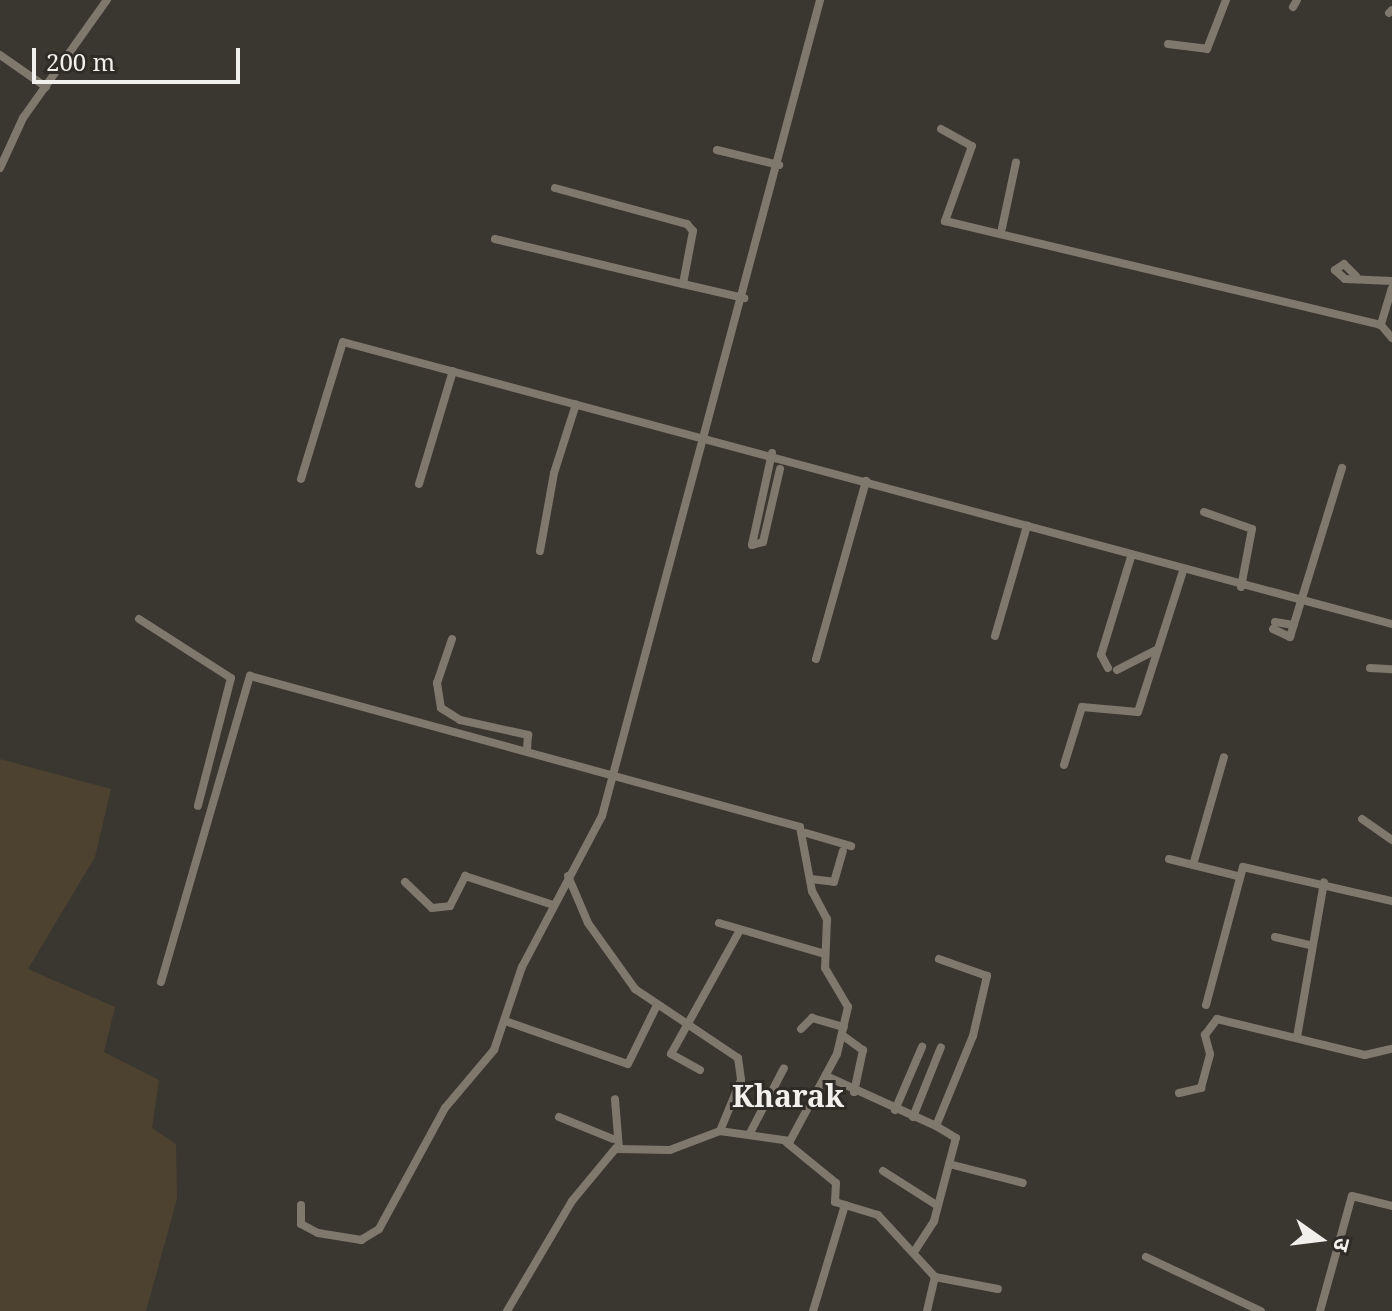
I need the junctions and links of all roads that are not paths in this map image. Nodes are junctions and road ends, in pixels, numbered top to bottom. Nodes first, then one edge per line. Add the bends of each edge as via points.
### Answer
1 (107, 0) edge
2 (820, 0) edge
3 (1226, 0) edge
4 (1168, 44) dead end
5 (0, 55) edge
6 (46, 87) junction
7 (941, 129) dead end
8 (717, 150) dead end
9 (1016, 162) dead end
10 (779, 165) junction
11 (0, 168) edge
12 (555, 188) dead end
13 (1002, 228) junction
14 (495, 239) dead end
15 (1356, 276) dead end
16 (1392, 281) edge
17 (683, 284) junction
18 (1392, 288) edge
19 (744, 298) junction
20 (1381, 325) junction
21 (1392, 338) edge
22 (453, 371) junction
23 (576, 404) junction
24 (708, 435) junction
25 (772, 453) junction
26 (1342, 468) dead end
27 (780, 469) dead end
28 (301, 479) dead end
29 (866, 481) junction
30 (419, 484) dead end
31 (1204, 512) dead end
32 (1027, 526) junction
33 (540, 551) dead end
34 (1131, 557) junction
35 (1183, 571) junction
36 (1241, 587) junction
37 (1302, 603) junction
38 (139, 619) dead end
39 (1391, 621) edge
40 (1294, 625) junction
41 (995, 636) dead end
42 (452, 639) dead end
43 (1159, 649) junction
44 (816, 659) dead end
45 (1370, 668) dead end
46 (1392, 669) edge
47 (527, 751) junction
48 (1224, 757) dead end
49 (1064, 765) dead end
50 (615, 773) junction
51 (198, 806) dead end
52 (1362, 819) dead end
53 (806, 833) junction
54 (1392, 840) edge
55 (1169, 859) dead end
56 (1193, 865) junction
57 (568, 876) junction
58 (1237, 876) junction
59 (811, 879) junction
60 (405, 882) dead end
61 (1324, 882) junction
62 (1392, 901) edge
63 (553, 905) junction
64 (719, 923) dead end
65 (740, 930) junction
66 (1275, 937) dead end
67 (1310, 945) junction
68 (825, 954) junction
69 (939, 959) dead end
70 (161, 982) dead end
71 (1206, 1005) dead end
72 (656, 1007) junction
73 (505, 1021) junction
74 (685, 1024) junction
75 (801, 1029) dead end
76 (843, 1031) junction
77 (1297, 1037) junction
78 (922, 1047) dead end
79 (941, 1047) dead end
80 (1392, 1049) edge
81 (784, 1068) dead end
82 (700, 1070) dead end
83 (826, 1076) junction
84 (854, 1092) junction
85 (1179, 1093) dead end
86 (615, 1099) dead end
87 (895, 1110) junction
88 (559, 1117) dead end
89 (913, 1117) junction
90 (936, 1126) junction
91 (720, 1131) junction
92 (750, 1133) junction
93 (615, 1143) junction
94 (787, 1143) junction
95 (949, 1164) junction
96 (883, 1171) dead end
97 (1023, 1183) dead end
98 (301, 1205) dead end
99 (845, 1205) junction
100 (938, 1206) junction
101 (1392, 1206) edge
102 (914, 1252) junction
103 (1146, 1257) dead end
104 (935, 1277) junction
105 (998, 1289) dead end
106 (507, 1311) edge
107 (813, 1311) edge
108 (927, 1311) edge
109 (1261, 1311) edge
110 (1320, 1311) edge

1 - 6 street
2 - 10 street
3 - 4 street via 1207,49
5 - 6 street
6 - 11 street
7 - 13 street via 972,146 944,220
8 - 10 street
9 - 13 street
10 - 19 street
12 - 17 street via 690,226
13 - 20 street
14 - 17 street
15 - 16 street
17 - 19 street
18 - 20 street
19 - 24 street
20 - 21 street
22 - 23 street
22 - 28 street via 340,342
22 - 30 street
23 - 24 street
23 - 33 street
24 - 25 street
24 - 50 street
25 - 27 street via 752,545 763,542
25 - 29 street
26 - 37 street
29 - 32 street
29 - 44 street
31 - 36 street via 1252,529
32 - 34 street
32 - 41 street
34 - 35 street
34 - 43 street via 1101,655 1112,669
35 - 36 street
35 - 43 street
36 - 37 street
37 - 39 street
37 - 40 street
38 - 51 street via 231,678
40 - 40 street via 1274,625 1290,637
42 - 47 street via 437,683 441,708 460,720 528,735
43 - 49 street via 1138,712 1078,710
45 - 46 street
47 - 50 street
47 - 70 street via 247,678
48 - 56 street
50 - 53 street
50 - 57 street via 602,816
52 - 54 street
53 - 59 street
53 - 59 street via 847,848 834,882
55 - 56 street
56 - 58 street
57 - 63 street
57 - 72 street via 591,928
58 - 61 street via 1255,866
58 - 71 street
59 - 68 street via 827,919
60 - 63 street via 432,908 450,906 465,876
61 - 62 street
61 - 67 street
63 - 73 street
64 - 65 street
65 - 68 street
65 - 74 street
66 - 67 street
67 - 77 street
68 - 76 street via 827,972 848,1006
69 - 90 street via 987,976 973,1036
72 - 73 street via 628,1064
72 - 74 street
73 - 98 street via 374,1235 354,1240 318,1233 302,1225
74 - 82 street via 671,1056
74 - 91 street via 719,1041 740,1063
75 - 76 street via 810,1018
76 - 83 street
76 - 84 street via 863,1050
77 - 80 street via 1365,1055
77 - 85 street via 1217,1019 1205,1035 1210,1054 1201,1088
78 - 87 street
79 - 89 street
81 - 92 street
83 - 84 street
83 - 94 street
84 - 87 street
86 - 93 street
87 - 89 street
88 - 93 street
89 - 90 street
90 - 95 street via 956,1134
91 - 92 street
91 - 93 street via 670,1150
92 - 94 street
93 - 106 street via 572,1201
94 - 99 street via 834,1181 835,1202
95 - 97 street
95 - 100 street
96 - 100 street
99 - 102 street via 876,1213
99 - 107 street
100 - 102 street
101 - 110 street via 1351,1198
102 - 104 street
103 - 109 street
104 - 105 street
104 - 108 street

